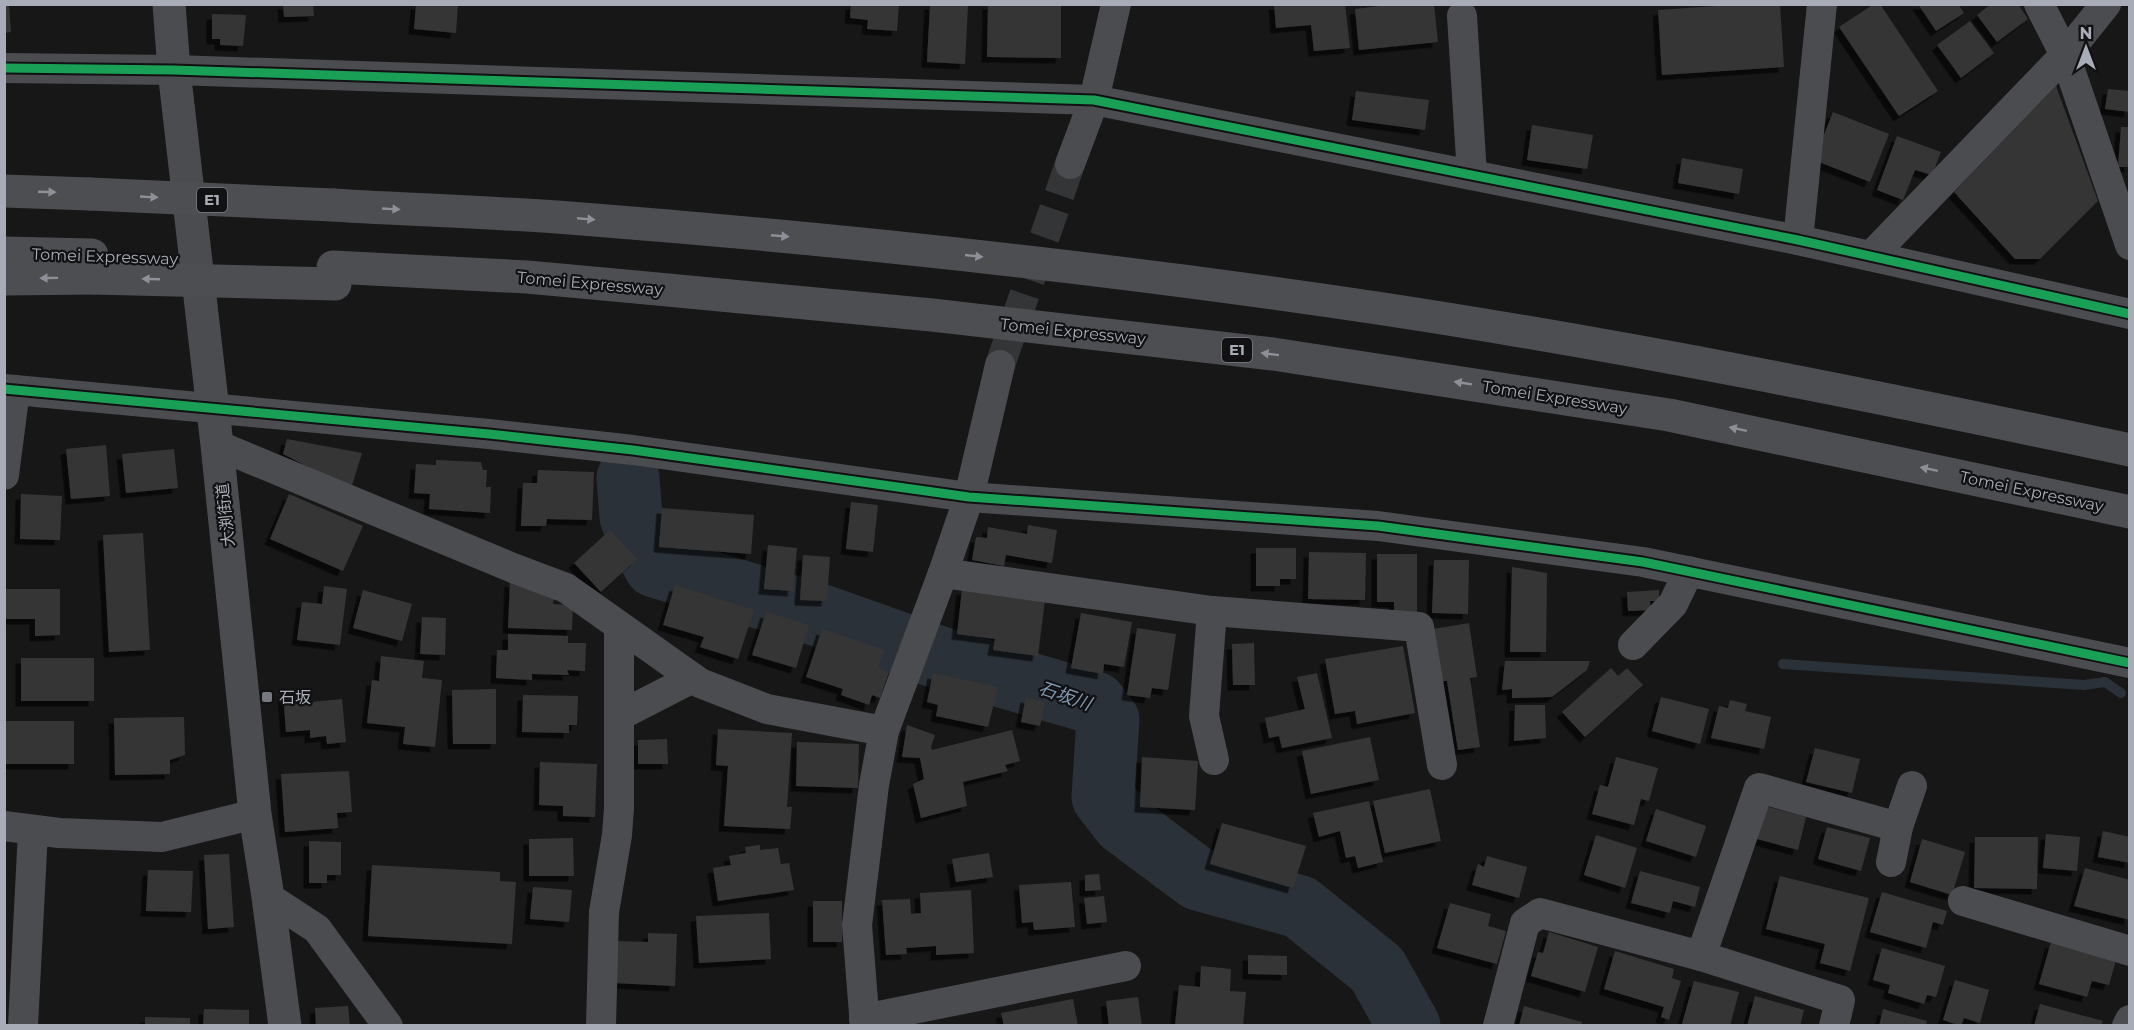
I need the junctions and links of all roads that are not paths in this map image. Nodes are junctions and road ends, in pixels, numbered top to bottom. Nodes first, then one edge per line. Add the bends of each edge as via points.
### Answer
1 (169, 4) edge
2 (1116, 4) edge
3 (1822, 4) edge
4 (2039, 4) edge
5 (2106, 4) edge
6 (1462, 16) dead end
7 (2065, 55) junction
8 (4, 68) edge
9 (174, 70) junction
10 (1095, 100) junction
11 (1070, 164) tunnel mouth
12 (1472, 175) junction
13 (4, 191) edge
14 (1798, 240) junction
15 (2130, 245) edge
16 (4, 253) edge
17 (1871, 256) junction
18 (92, 266) junction
19 (4, 279) edge
20 (2130, 314) edge
21 (1000, 365) tunnel mouth
22 (10, 390) edge
23 (211, 408) junction
24 (217, 445) junction
25 (2130, 450) edge
26 (4, 475) edge
27 (969, 497) junction
28 (2130, 512) edge
29 (1689, 571) junction
30 (943, 573) junction
31 (1212, 611) junction
32 (619, 627) junction
33 (1633, 645) dead end
34 (2130, 663) edge
35 (693, 678) junction
36 (619, 716) junction
37 (884, 731) junction
38 (1214, 760) dead end
39 (1442, 765) dead end
40 (1912, 786) dead end
41 (255, 814) junction
42 (1898, 827) junction
43 (19, 828) edge
44 (1891, 862) dead end
45 (268, 897) junction
46 (1963, 901) dead end
47 (2130, 951) edge
48 (1701, 956) junction
49 (1126, 966) dead end
50 (2130, 1020) edge
51 (865, 1022) edge
52 (23, 1026) edge
53 (285, 1026) edge
54 (388, 1026) edge
55 (601, 1026) edge
56 (1498, 1026) edge
57 (1834, 1026) edge
58 (2127, 1026) edge

1 - 9 street, 大渕街道
2 - 10 street
3 - 14 street
4 - 7 street
5 - 7 street
6 - 12 street
7 - 15 street
7 - 17 street
8 - 9 street
9 - 10 street
9 - 23 street, 大渕街道
10 - 11 street
10 - 12 street
12 - 14 street
13 -> 25 highway, E1, bridge via 566,218 794,237 1052,265 1377,308 1592,344 1855,392
14 - 17 street
16 - 18 highway, Tomei Expressway
17 - 20 street
18 -> 19 highway
28 -> 18 highway, Tomei Expressway / E1, bridge via 1669,415 1273,354 932,315 527,277 334,276
21 - 27 street
22 - 23 street
22 - 26 street
23 - 24 street, 大渕街道
23 - 27 street via 578,444
24 - 32 street via 566,588
24 - 41 street, 大渕街道
27 - 29 street via 1378,526
27 - 30 street
29 - 33 street via 1673,604
29 - 34 street
30 - 31 street
30 - 37 street
31 - 38 street via 1204,716
31 - 39 street via 1419,627
32 - 35 street
32 - 36 street
35 - 36 street
35 - 37 street via 766,709
36 - 55 street via 619,808 604,912
37 - 51 street via 857,924
40 - 42 street
41 - 43 street via 162,837
41 - 45 street, 大渕街道
42 - 44 street
42 - 48 street via 1759,788
43 - 52 street
45 - 53 street, 大渕街道
45 - 54 street via 317,929
46 - 47 street
48 - 56 street via 1540,913 1525,923
48 - 57 street via 1840,1000
49 - 51 street
50 - 58 street

